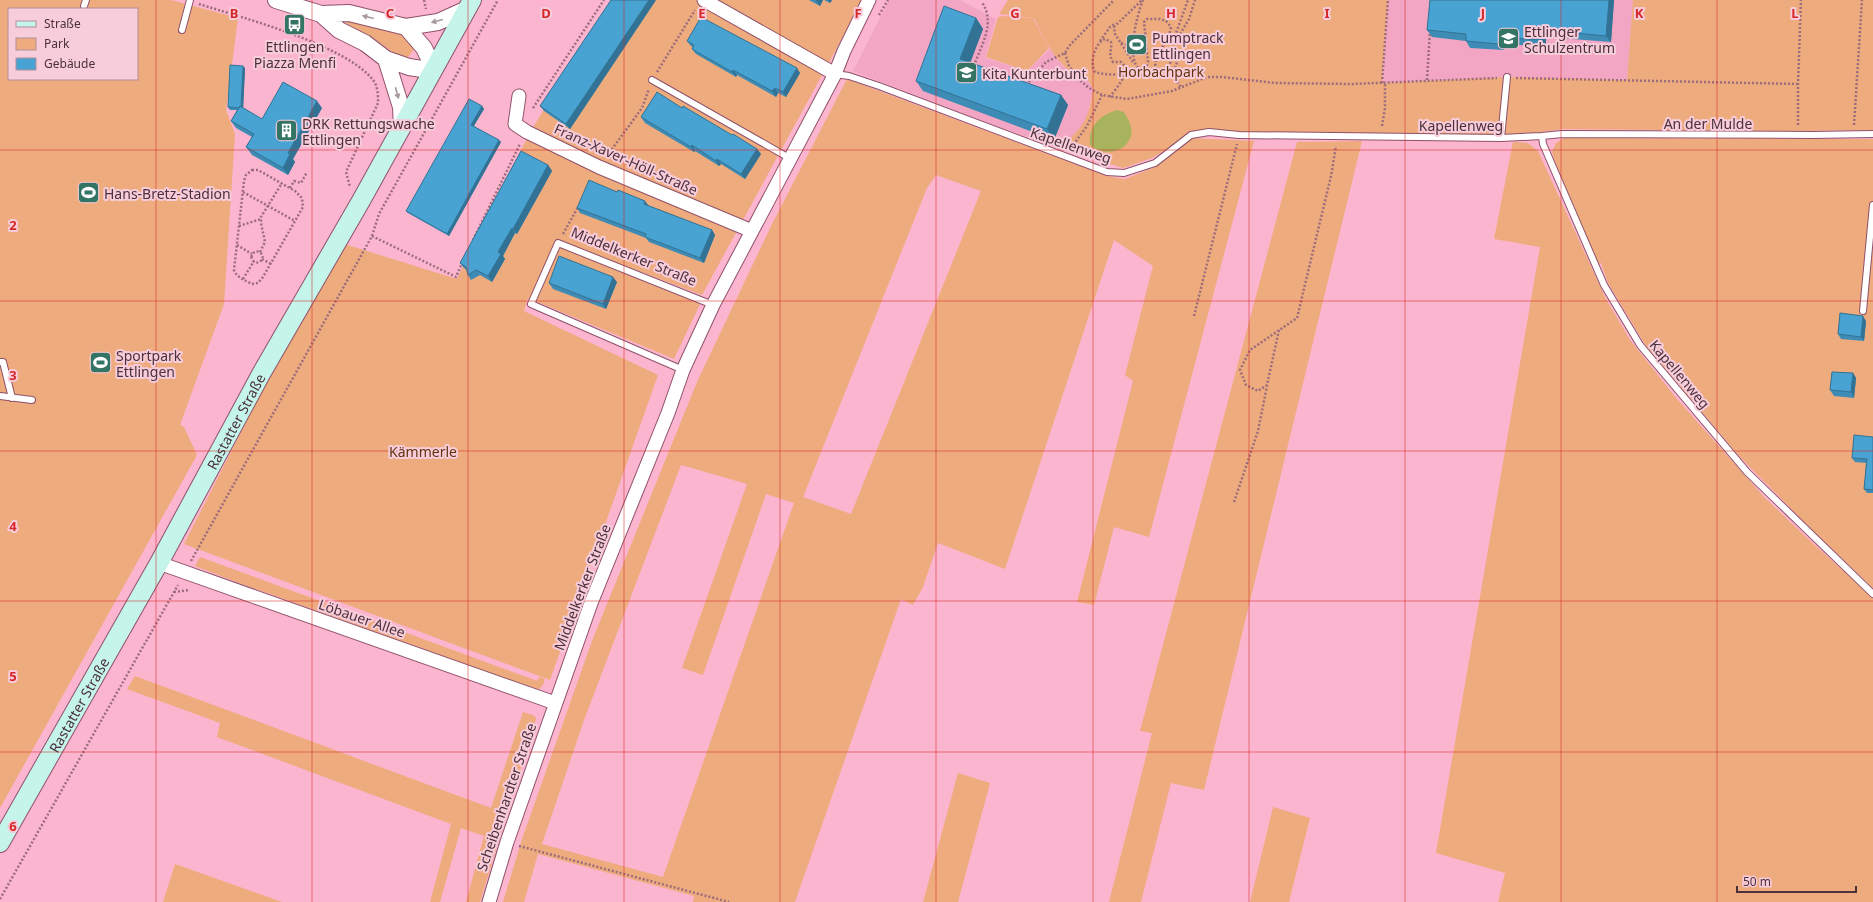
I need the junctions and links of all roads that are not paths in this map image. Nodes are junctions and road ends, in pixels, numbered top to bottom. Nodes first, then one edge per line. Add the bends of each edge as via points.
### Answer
1 (190, 0) edge
2 (276, 0) edge
3 (869, 0) edge
4 (701, 3) edge
5 (469, 5) edge
6 (321, 14) junction
7 (406, 27) junction
8 (182, 30) dead end
9 (386, 59) junction
10 (434, 69) junction
11 (835, 74) junction
12 (1507, 77) road end
13 (652, 80) road end
14 (519, 96) dead end
15 (402, 128) junction
16 (1873, 134) edge
17 (1542, 136) junction
18 (1501, 138) junction
19 (792, 160) junction
20 (1873, 205) edge
21 (752, 231) junction
22 (713, 305) junction
23 (1863, 311) dead end
24 (0, 362) edge
25 (683, 370) junction
26 (0, 396) edge
27 (12, 398) junction
28 (32, 400) dead end
29 (159, 563) junction
30 (1873, 594) edge
31 (555, 703) junction
32 (0, 843) edge
33 (489, 902) edge

1 - 8 lane
2 - 6 street
3 - 11 street, Middelkerker Straße
4 - 11 street
5 -> 7 street via 438,22
5 - 10 main road, Rastatter Straße
7 -> 6 street via 349,13
6 - 9 street via 339,30 365,43
7 - 10 street via 424,48
9 - 10 street via 422,69
9 -> 15 street via 401,107
10 - 15 main road, Rastatter Straße
11 - 18 lane, Kapellenweg via 864,81 1107,172 1124,173 1155,163 1191,135 1209,132 1240,135
11 - 19 street, Middelkerker Straße
12 - 18 lane
13 - 19 lane
14 - 21 street, Franz-Xaver-Höll-Straße via 514,124 527,132 599,167
15 - 29 main road, Rastatter Straße via 258,380
16 - 17 lane, An der Mulde
17 - 18 lane, Kapellenweg
17 - 30 lane, Kapellenweg via 1543,144 1604,285 1640,345 1747,472
19 - 21 street, Middelkerker Straße
20 - 23 lane
21 - 22 street, Middelkerker Straße
22 - 25 street, Middelkerker Straße
22 - 25 lane, Middelkerker Straße via 558,243 530,304
24 - 27 lane via 3,362
25 - 31 street, Middelkerker Straße via 591,603
26 - 27 lane
27 - 28 lane
29 - 31 street, Löbauer Allee
29 - 32 main road, Rastatter Straße
31 - 33 street, Scheibenhardter Straße via 506,842

